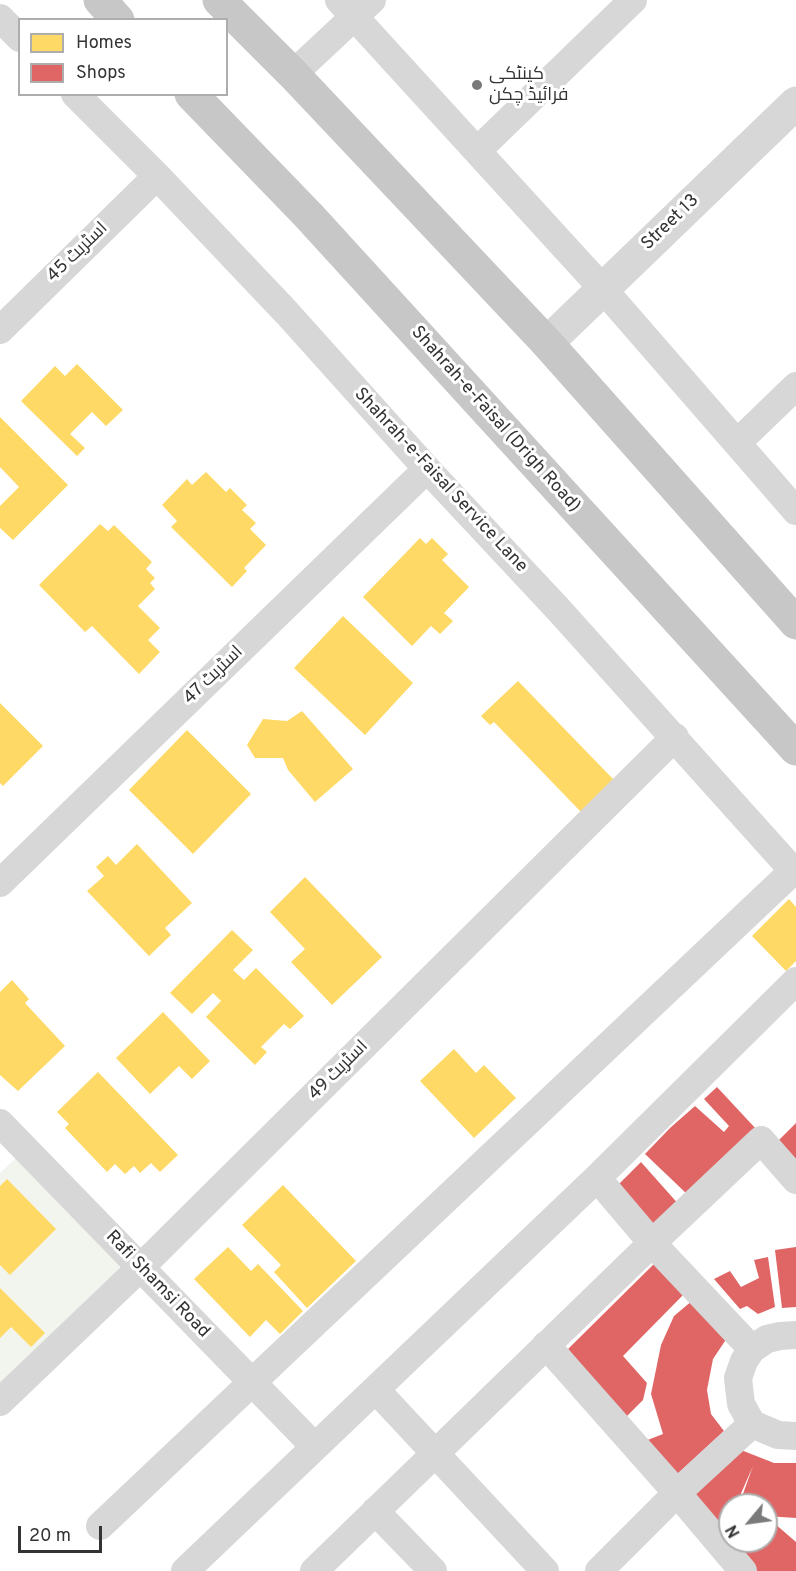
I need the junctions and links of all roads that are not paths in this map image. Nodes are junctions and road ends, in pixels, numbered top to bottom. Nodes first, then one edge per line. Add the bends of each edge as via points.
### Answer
1 (100, 0) edge
2 (219, 0) edge
3 (633, 0) edge
4 (356, 6) edge
5 (0, 18) edge
6 (116, 18) edge
7 (18, 36) edge
8 (293, 74) junction
9 (77, 96) edge
10 (193, 96) edge
11 (796, 103) edge
12 (477, 151) junction
13 (157, 176) junction
14 (603, 288) junction
15 (0, 330) edge
16 (547, 343) junction
17 (796, 386) edge
18 (737, 443) junction
19 (427, 469) junction
20 (796, 510) edge
21 (796, 623) edge
22 (675, 737) junction
23 (796, 749) edge
24 (794, 872) edge
25 (0, 883) edge
26 (796, 981) edge
27 (0, 1123) edge
28 (597, 1178) junction
29 (796, 1180) edge
30 (652, 1243) junction
31 (140, 1268) junction
32 (796, 1335) edge
33 (546, 1345) junction
34 (752, 1349) junction
35 (251, 1382) junction
36 (376, 1390) junction
37 (0, 1402) edge
38 (752, 1424) junction
39 (796, 1436) edge
40 (315, 1448) junction
41 (435, 1453) junction
42 (677, 1493) junction
43 (375, 1511) junction
44 (100, 1526) dead end
45 (316, 1570) edge
46 (185, 1571) edge
47 (433, 1571) edge
48 (545, 1571) edge
49 (599, 1571) edge
50 (743, 1571) edge

1 - 6 highway
2 - 8 highway
3 - 12 street
4 - 8 street
4 - 12 street
5 - 7 street
8 - 16 highway
9 - 13 street, Shahrah-e-Faisal Service Lane
10 - 23 highway, Shahrah-e-Faisal (Drigh Road) via 317,225
11 - 14 street, Street 13
12 - 14 street
13 - 15 street, اسٹریٹ 45
13 - 19 street, Shahrah-e-Faisal Service Lane
14 - 16 street, Street 13
14 - 18 street
16 - 21 highway
17 - 18 street
18 - 20 street
19 - 22 street, Shahrah-e-Faisal Service Lane
19 - 25 street, اسٹریٹ 47
22 - 24 street, Shahrah-e-Faisal Service Lane
22 - 31 street, اسٹریٹ 49
24 - 35 street
26 - 28 street
27 - 31 street, Rafi Shamsi Road
28 - 30 street
28 - 36 street
29 - 30 street via 760,1140
30 - 33 street
30 - 34 street
31 - 35 street, Rafi Shamsi Road
31 - 37 street, اسٹریٹ 49
32 - 34 street via 767,1339
33 - 41 street
33 - 42 street
34 - 38 street via 738,1378 741,1404
35 - 40 street, Rafi Shamsi Road
35 - 44 street
36 - 40 street
36 - 41 street
38 - 39 street via 778,1435
38 - 42 street
40 - 46 street
41 - 43 street
41 - 48 street
42 - 49 street
42 - 50 street
43 - 45 street
43 - 47 street

